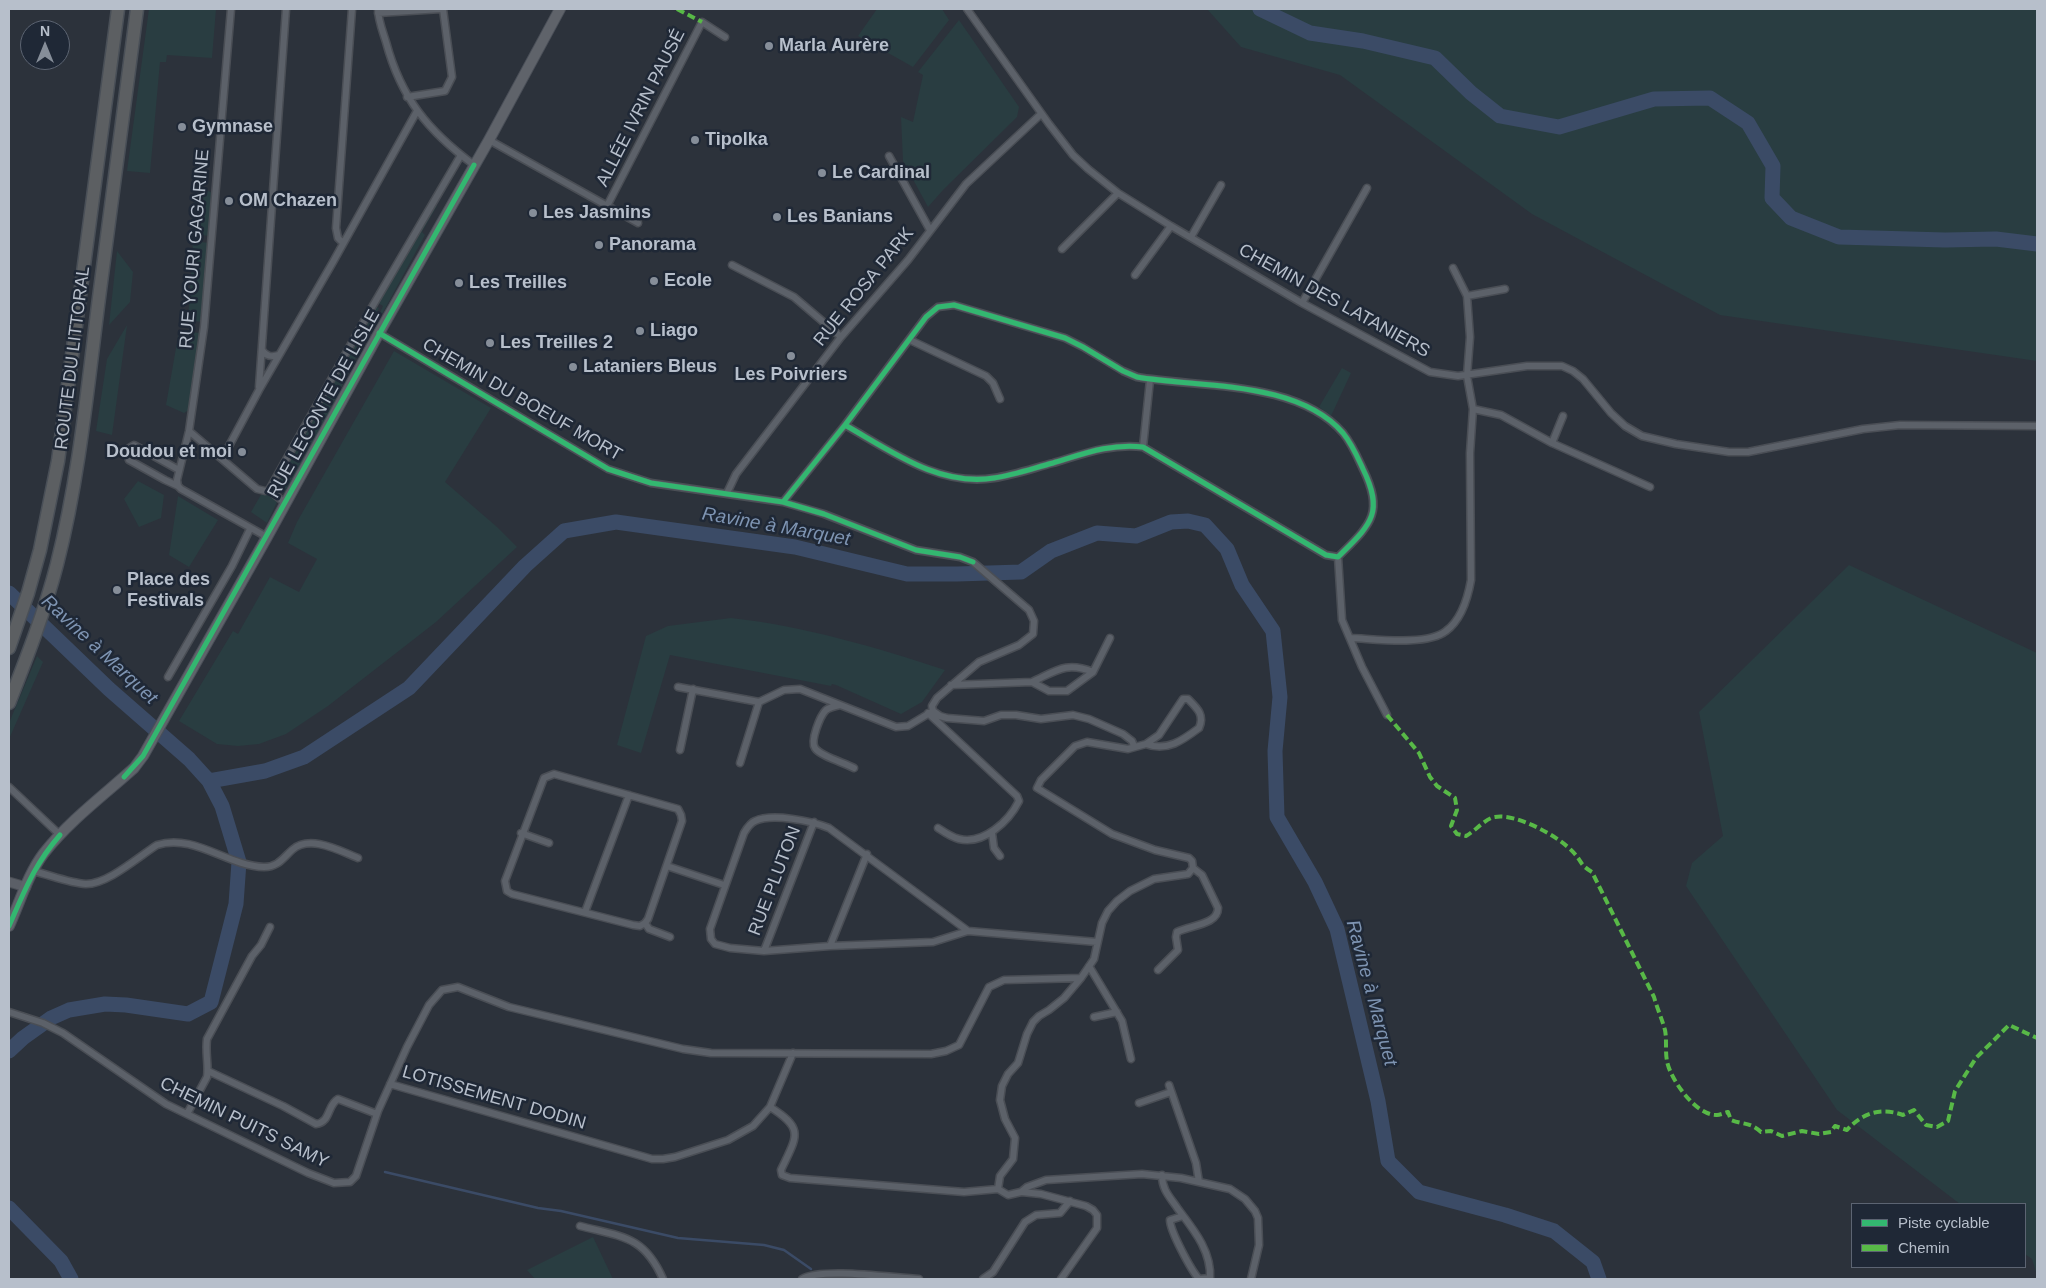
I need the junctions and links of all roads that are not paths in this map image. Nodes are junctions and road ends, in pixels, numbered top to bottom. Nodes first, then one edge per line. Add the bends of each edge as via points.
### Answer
1 (118, 9) edge
2 (137, 9) edge
3 (231, 9) edge
4 (286, 9) edge
5 (352, 9) edge
6 (437, 9) edge
7 (442, 9) edge
8 (560, 9) edge
9 (967, 9) edge
10 (378, 11) edge
11 (725, 37) dead end
12 (407, 97) junction
13 (417, 111) junction
14 (1041, 114) junction
15 (489, 140) junction
16 (461, 155) junction
17 (889, 156) dead end
18 (474, 165) junction
19 (1222, 185) dead end
20 (1367, 188) dead end
21 (1118, 193) junction
22 (607, 206) junction
23 (638, 223) dead end
24 (1171, 226) junction
25 (930, 230) junction
26 (1191, 237) junction
27 (343, 243) junction
28 (1062, 249) dead end
29 (732, 265) dead end
30 (1453, 268) dead end
31 (1135, 275) dead end
32 (1505, 288) dead end
33 (1467, 296) junction
34 (1302, 303) junction
35 (379, 333) junction
36 (841, 337) junction
37 (910, 340) junction
38 (262, 350) junction
39 (279, 355) junction
40 (1467, 376) junction
41 (1150, 380) junction
42 (259, 390) junction
43 (1000, 399) dead end
44 (1473, 410) junction
45 (1563, 416) dead end
46 (845, 425) junction
47 (2037, 426) edge
48 (189, 431) junction
49 (1552, 443) junction
50 (1143, 447) junction
51 (222, 460) junction
52 (179, 470) junction
53 (178, 486) junction
54 (1650, 487) dead end
55 (269, 490) junction
56 (727, 493) junction
57 (783, 502) junction
58 (285, 503) junction
59 (250, 529) junction
60 (267, 537) junction
61 (1338, 557) junction
62 (1110, 638) dead end
63 (1351, 638) junction
64 (10, 645) edge
65 (1093, 672) junction
66 (168, 677) dead end
67 (1032, 682) junction
68 (951, 685) junction
69 (678, 686) dead end
70 (693, 690) junction
71 (759, 702) junction
72 (9, 703) edge
73 (840, 705) junction
74 (931, 712) junction
75 (1387, 715) dead end
76 (1146, 744) junction
77 (1134, 746) junction
78 (680, 750) dead end
79 (740, 763) dead end
80 (854, 768) dead end
81 (9, 787) edge
82 (629, 795) junction
83 (814, 822) junction
84 (938, 828) dead end
85 (992, 833) junction
86 (522, 834) junction
87 (60, 835) junction
88 (548, 843) dead end
89 (867, 854) junction
90 (1000, 856) dead end
91 (358, 858) dead end
92 (667, 866) junction
93 (1193, 868) junction
94 (33, 872) junction
95 (9, 882) edge
96 (724, 885) junction
97 (26, 887) junction
98 (585, 912) junction
99 (645, 923) junction
100 (9, 926) edge
101 (270, 927) dead end
102 (968, 931) junction
103 (670, 937) dead end
104 (1097, 942) junction
105 (830, 946) junction
106 (764, 951) junction
107 (1089, 966) junction
108 (1158, 970) dead end
109 (1081, 978) junction
110 (9, 1012) edge
111 (1117, 1012) junction
112 (1094, 1017) dead end
113 (793, 1052) junction
114 (1131, 1059) dead end
115 (208, 1071) junction
116 (390, 1084) junction
117 (1140, 1103) dead end
118 (770, 1107) junction
119 (187, 1114) junction
120 (377, 1114) junction
121 (1162, 1175) junction
122 (1199, 1182) junction
123 (998, 1189) junction
124 (1022, 1192) junction
125 (1070, 1201) junction
126 (1183, 1216) junction
127 (580, 1226) dead end
128 (817, 1277) edge
129 (1210, 1278) edge
130 (664, 1279) edge
131 (802, 1279) edge
132 (919, 1279) edge
133 (983, 1279) edge
134 (1061, 1279) edge
135 (1251, 1279) edge

1 - 64 highway, ROUTE DU LITTORAL via 64,428 40,550
2 - 72 highway, ROUTE DU LITTORAL via 76,468 58,562
3 - 48 street, RUE YOURI GAGARINE via 204,326
4 - 38 street
5 - 27 street via 336,228
6 - 7 street
6 - 10 street
7 - 12 street via 452,77 445,91
8 - 15 main road, RUE LECONTE DE LISLE
9 - 14 street, CHEMIN DES LATANIERS
10 - 12 street via 391,61
11 - 22 street, ALLÉE IVRIN PAUSÉ via 702,22
12 - 13 street
13 - 16 street
13 - 27 street
14 - 21 street, CHEMIN DES LATANIERS via 1073,155
14 - 25 street, RUE ROSA PARK via 966,184
15 - 18 main road, RUE LECONTE DE LISLE
15 - 22 street
16 - 18 street
16 - 55 street
17 - 25 street
18 - 35 main road, RUE LECONTE DE LISLE
19 - 26 street
20 - 34 street
21 - 24 street, CHEMIN DES LATANIERS
21 - 28 street
22 - 23 street
24 - 26 street, CHEMIN DES LATANIERS
24 - 31 street
25 - 36 street, RUE ROSA PARK
26 - 34 street, CHEMIN DES LATANIERS
27 - 39 street
29 - 36 street via 794,298
30 - 33 street
32 - 33 street
33 - 40 street via 1470,336
34 - 40 street, CHEMIN DES LATANIERS via 1414,365 1430,372
35 - 56 street, CHEMIN DU BOEUF MORT via 608,469 651,483
35 - 58 main road, RUE LECONTE DE LISLE
36 - 56 street, RUE ROSA PARK via 736,474
37 - 41 street via 926,317 938,308 954,305 1065,338 1123,371
37 - 43 street via 986,376
37 - 46 street
38 - 39 street via 266,355
38 - 42 street
39 - 42 street
40 - 44 street
40 - 47 street, CHEMIN DES LATANIERS via 1527,366 1562,366 1583,380 1625,426 1642,436 1729,452 1748,452 1863,429 1900,425
41 - 50 street
41 - 61 street via 1241,388 1274,395 1306,406 1336,427 1352,445 1372,488 1374,504 1366,527
42 - 51 street
44 - 49 street via 1501,415
44 - 63 street via 1470,453 1472,580 1459,616 1446,631 1429,639
45 - 49 street
46 - 50 street via 920,467 968,480 1015,474 1108,447
46 - 57 street
48 - 51 street
48 - 52 street, RUE YOURI GAGARINE
49 - 54 street
50 - 61 street via 1326,555
51 - 55 street via 257,489
52 - 53 street, RUE YOURI GAGARINE
52 - 53 street via 134,445 129,448 129,460
53 - 59 street
55 - 58 street
56 - 57 street, CHEMIN DU BOEUF MORT
57 - 68 street, CHEMIN DU BOEUF MORT via 824,514 916,550 972,562 1029,610 1034,621 1033,634 1019,645 979,662
58 - 60 main road, RUE LECONTE DE LISLE
59 - 60 street
59 - 66 street
60 - 87 main road, RUE LECONTE DE LISLE via 143,756
61 - 63 street via 1342,620
62 - 65 street
63 - 75 street
65 - 67 street via 1072,666
65 - 67 street via 1073,687 1058,692
67 - 68 street
68 - 74 street, CHEMIN DU BOEUF MORT via 934,702
69 - 70 street
70 - 71 street
70 - 78 street
71 - 73 street via 792,688
71 - 79 street
73 - 74 street via 896,727 908,726
73 - 80 street via 824,712 813,744 821,753
74 - 77 street via 947,718 984,721 1008,714 1034,719 1080,716 1123,734 1132,740
74 - 85 street via 1018,796 1016,808
76 - 76 street via 1158,747 1180,742 1199,728 1200,712 1188,699 1183,699 1159,735
76 - 77 street
77 - 93 street via 1128,749 1087,742 1075,746 1037,788 1112,834 1147,848 1189,858
81 - 87 street
82 - 86 street via 560,775 548,775
82 - 92 street via 678,809 682,821
82 - 98 street
83 - 89 street via 829,828
83 - 96 street via 766,818 753,822 744,833
83 - 106 street, RUE PLUTON
84 - 85 street via 960,840
85 - 90 street via 994,848
86 - 88 street
86 - 98 street via 505,881 507,891
87 - 94 main road, RUE LECONTE DE LISLE via 43,854
89 - 102 street
89 - 105 street
91 - 94 street via 310,843 300,845 275,865 263,867 233,861 192,844 166,842 96,883 84,884
92 - 96 street
92 - 99 street
93 - 104 street via 1188,874 1146,882 1117,901 1102,923
93 - 108 street via 1202,875 1218,912 1213,919 1177,932 1178,950
94 - 97 main road, RUE LECONTE DE LISLE
95 - 97 street
96 - 106 street via 710,930 714,944
97 - 100 main road, RUE LECONTE DE LISLE
98 - 99 street via 633,925
99 - 103 street via 649,929
101 - 115 street via 207,1039
102 - 104 street
102 - 105 street via 933,942
104 - 107 street via 1094,959
105 - 106 street
107 - 109 street
107 - 111 street
109 - 113 street, LOTISSEMENT DODIN via 995,983 989,987 958,1045 946,1051 931,1054
109 - 123 street via 1064,998 1033,1022 1018,1063 1002,1086 1000,1100 1015,1138 1013,1159 1000,1176
110 - 119 street, CHEMIN PUITS SAMY via 63,1033 166,1104
111 - 112 street
111 - 114 street
113 - 116 street, LOTISSEMENT DODIN via 711,1053 683,1049 509,1008 458,987 442,990 429,1005
113 - 118 street, LOTISSEMENT DODIN
115 - 119 street
115 - 120 street via 316,1124 326,1120 338,1099
116 - 118 street, LOTISSEMENT DODIN via 652,1159 676,1157 728,1140 753,1126
116 - 120 street, CHEMIN PUITS SAMY
117 - 122 street via 1170,1089 1196,1163
118 - 123 street via 787,1118 794,1130 794,1140 781,1170 782,1175 790,1178 964,1192
119 - 120 street, CHEMIN PUITS SAMY via 334,1184 350,1182 356,1176
121 - 122 street
121 - 124 street via 1060,1178 1036,1182
121 - 126 street via 1166,1195
122 - 135 street via 1230,1189 1255,1211 1260,1236
123 - 124 street via 1008,1195
124 - 125 street
125 - 133 street via 1060,1213 1036,1215 1025,1222 993,1272
125 - 134 street via 1093,1210 1097,1215 1097,1228
126 - 129 street via 1209,1258
126 - 129 street via 1170,1220 1170,1224 1193,1272 1199,1279
127 - 130 street via 638,1243 650,1254
128 - 131 street
128 - 132 street via 824,1273

